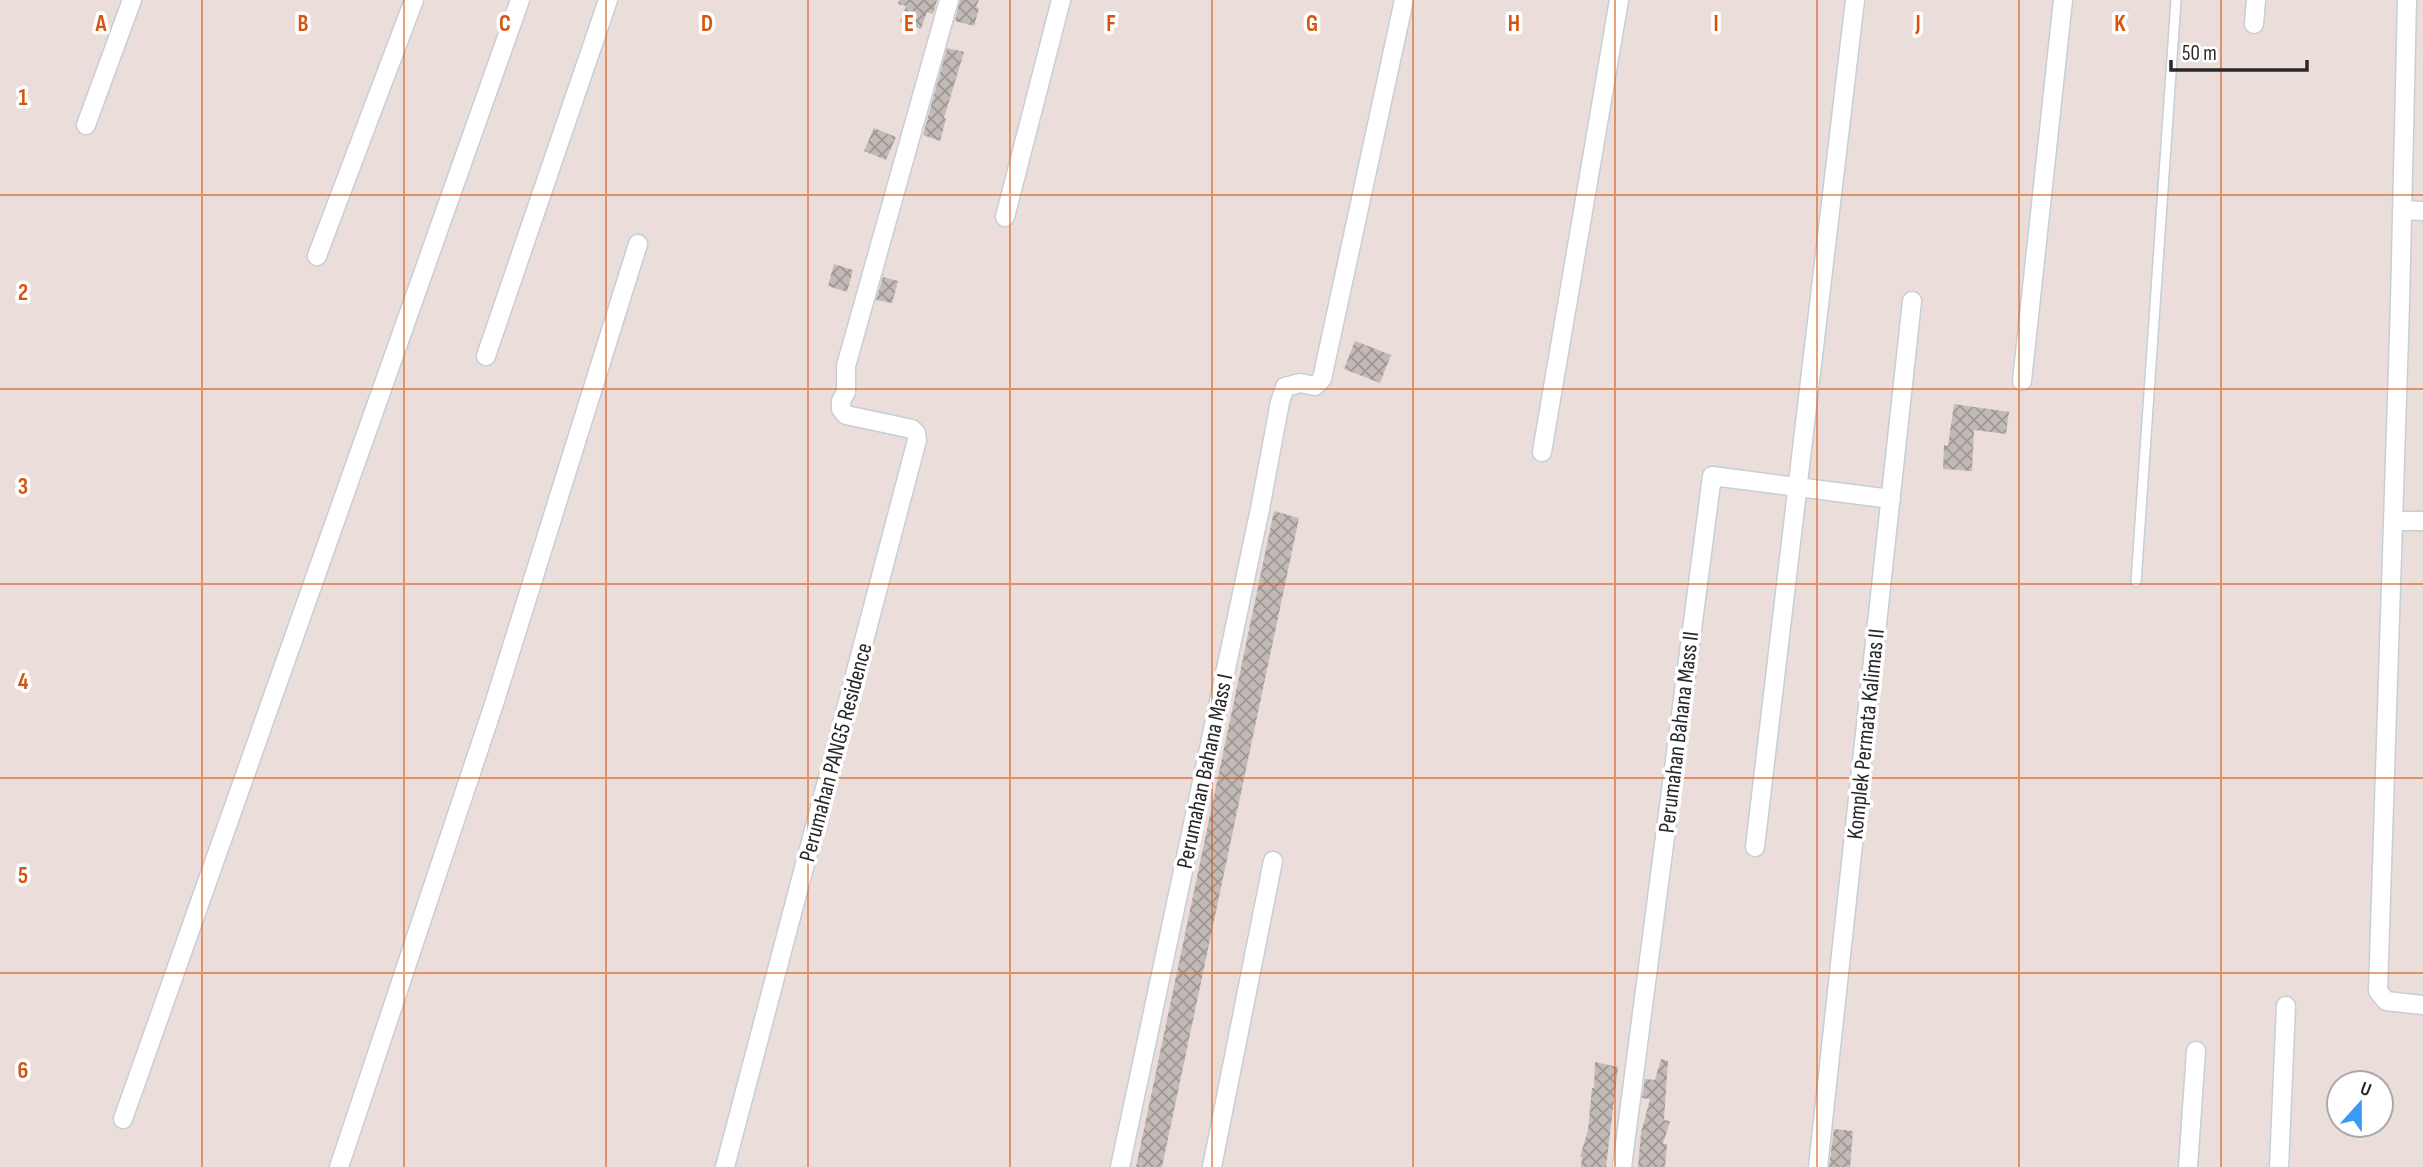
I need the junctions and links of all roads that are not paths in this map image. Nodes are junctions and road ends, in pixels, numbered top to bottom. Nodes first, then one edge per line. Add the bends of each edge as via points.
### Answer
1 (132, 0) edge
2 (414, 0) edge
3 (520, 0) edge
4 (608, 0) edge
5 (949, 0) edge
6 (1062, 0) edge
7 (1404, 0) edge
8 (1619, 0) edge
9 (1855, 0) edge
10 (2063, 0) edge
11 (2176, 0) edge
12 (2256, 0) edge
13 (2407, 0) edge
14 (2254, 24) dead end
15 (86, 125) dead end
16 (2403, 211) junction
17 (2423, 211) edge
18 (1005, 217) dead end
19 (638, 244) dead end
20 (317, 256) dead end
21 (1912, 301) dead end
22 (486, 356) dead end
23 (2022, 381) dead end
24 (1542, 452) dead end
25 (1798, 487) junction
26 (1891, 499) junction
27 (2393, 521) junction
28 (2423, 521) edge
29 (2136, 582) dead end
30 (1755, 847) dead end
31 (1273, 861) dead end
32 (2423, 1005) edge
33 (2286, 1006) dead end
34 (2196, 1051) dead end
35 (123, 1119) dead end
36 (338, 1167) edge
37 (725, 1167) edge
38 (1120, 1167) edge
39 (1212, 1167) edge
40 (1622, 1167) edge
41 (1818, 1167) edge
42 (2188, 1167) edge
43 (2279, 1167) edge

1 - 15 street
2 - 20 street
3 - 35 street
4 - 22 street
5 - 37 street, Perumahan PANG5 Residence via 846,366 846,392 841,401 846,415 912,429 917,440
6 - 18 street
7 - 38 street, Perumahan Bahana Mass I via 1322,379 1315,386 1296,384 1283,389
8 - 24 street
9 - 25 street
10 - 23 street
11 - 29 lane
12 - 14 street
13 - 16 street
16 - 17 street
16 - 27 street
19 - 36 street via 494,704
21 - 26 street, Komplek Permata Kalimas II
25 - 26 street, Perumahan Bahana Mass II
25 - 30 street
25 - 40 street, Perumahan Bahana Mass II via 1712,476
26 - 41 street, Komplek Permata Kalimas II
27 - 28 street
27 - 32 street via 2378,991 2386,1000
31 - 39 street
33 - 43 street
34 - 42 street

